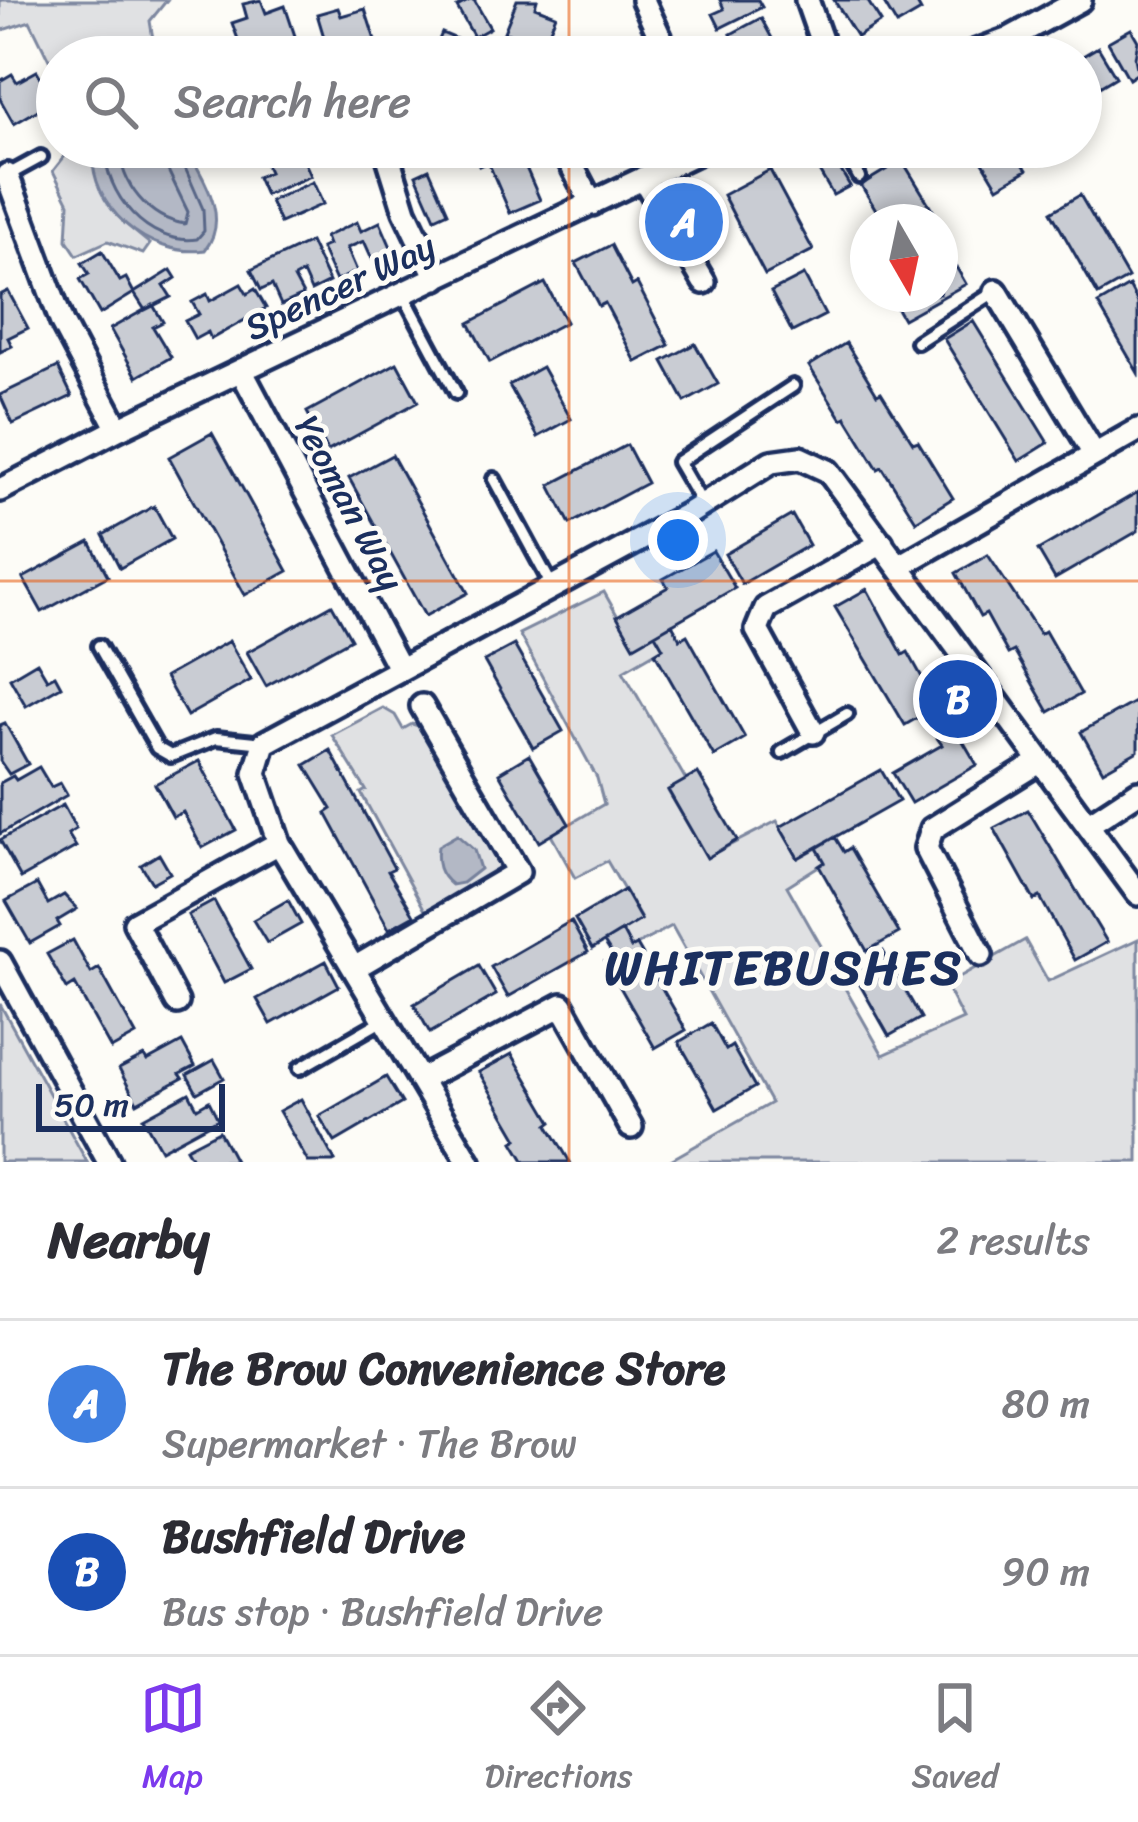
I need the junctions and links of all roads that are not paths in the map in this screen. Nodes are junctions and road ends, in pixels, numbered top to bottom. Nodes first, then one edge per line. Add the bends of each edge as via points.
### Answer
1 (644, 0) edge
2 (807, 0) edge
3 (1080, 0) edge
4 (660, 36) edge
5 (820, 36) edge
6 (1014, 36) edge
7 (36, 160) edge
8 (392, 168) edge
9 (573, 168) edge
10 (665, 168) edge
11 (854, 168) edge
12 (3, 177) edge
13 (859, 177) dead end
14 (644, 178) junction
15 (592, 204) junction
16 (437, 278) junction
17 (704, 282) dead end
18 (996, 291) joint
19 (404, 294) junction
20 (917, 342) dead end
21 (241, 370) junction
22 (793, 386) dead end
23 (456, 393) dead end
24 (118, 428) junction
25 (1138, 430) edge
26 (1094, 454) junction
27 (494, 479) dead end
28 (0, 490) edge
29 (704, 505) junction
30 (882, 544) junction
31 (900, 566) junction
32 (552, 586) junction
33 (99, 646) dead end
34 (399, 668) junction
35 (422, 706) dead end
36 (847, 714) dead end
37 (813, 732) junction
38 (264, 743) junction
39 (782, 752) dead end
40 (1041, 761) junction
41 (1138, 792) edge
42 (1089, 824) junction
43 (279, 843) junction
44 (1138, 895) edge
45 (981, 955) dead end
46 (0, 962) edge
47 (356, 967) junction
48 (177, 1002) dead end
49 (386, 1019) junction
50 (300, 1067) dead end
51 (420, 1081) junction
52 (631, 1127) dead end
53 (109, 1162) edge
54 (469, 1162) edge

1 - 4 street
2 - 5 street
3 - 6 street
7 - 12 lane
8 - 16 street
9 - 15 street
10 - 14 street, Spencer Way
11 - 13 lane
12 - 24 street via 62,323
14 - 15 street, Spencer Way
14 - 17 street
15 - 16 street, Spencer Way
16 - 19 street, Spencer Way
18 - 20 lane
18 - 26 street
19 - 21 street, Spencer Way
19 - 23 lane
21 - 24 street, Spencer Way
21 - 34 street, Yeoman Way
22 - 29 lane via 678,462
24 - 28 street, Spencer Way
25 - 26 street
26 - 31 street
27 - 32 lane
29 - 30 street via 771,462 800,458 828,471
29 - 32 street
30 - 31 street
30 - 37 street via 766,608 757,630
31 - 40 street
32 - 34 street
33 - 38 lane via 149,737 171,756 216,738
34 - 38 street
35 - 47 street via 518,872
36 - 37 lane
37 - 39 lane
38 - 43 street via 255,773
40 - 42 street
40 - 45 street via 932,829 926,848
41 - 42 street
42 - 44 street
43 - 47 street
43 - 48 street via 135,922
46 - 53 street
47 - 49 street
49 - 50 lane
49 - 51 street
51 - 52 street via 562,1005
51 - 54 street

